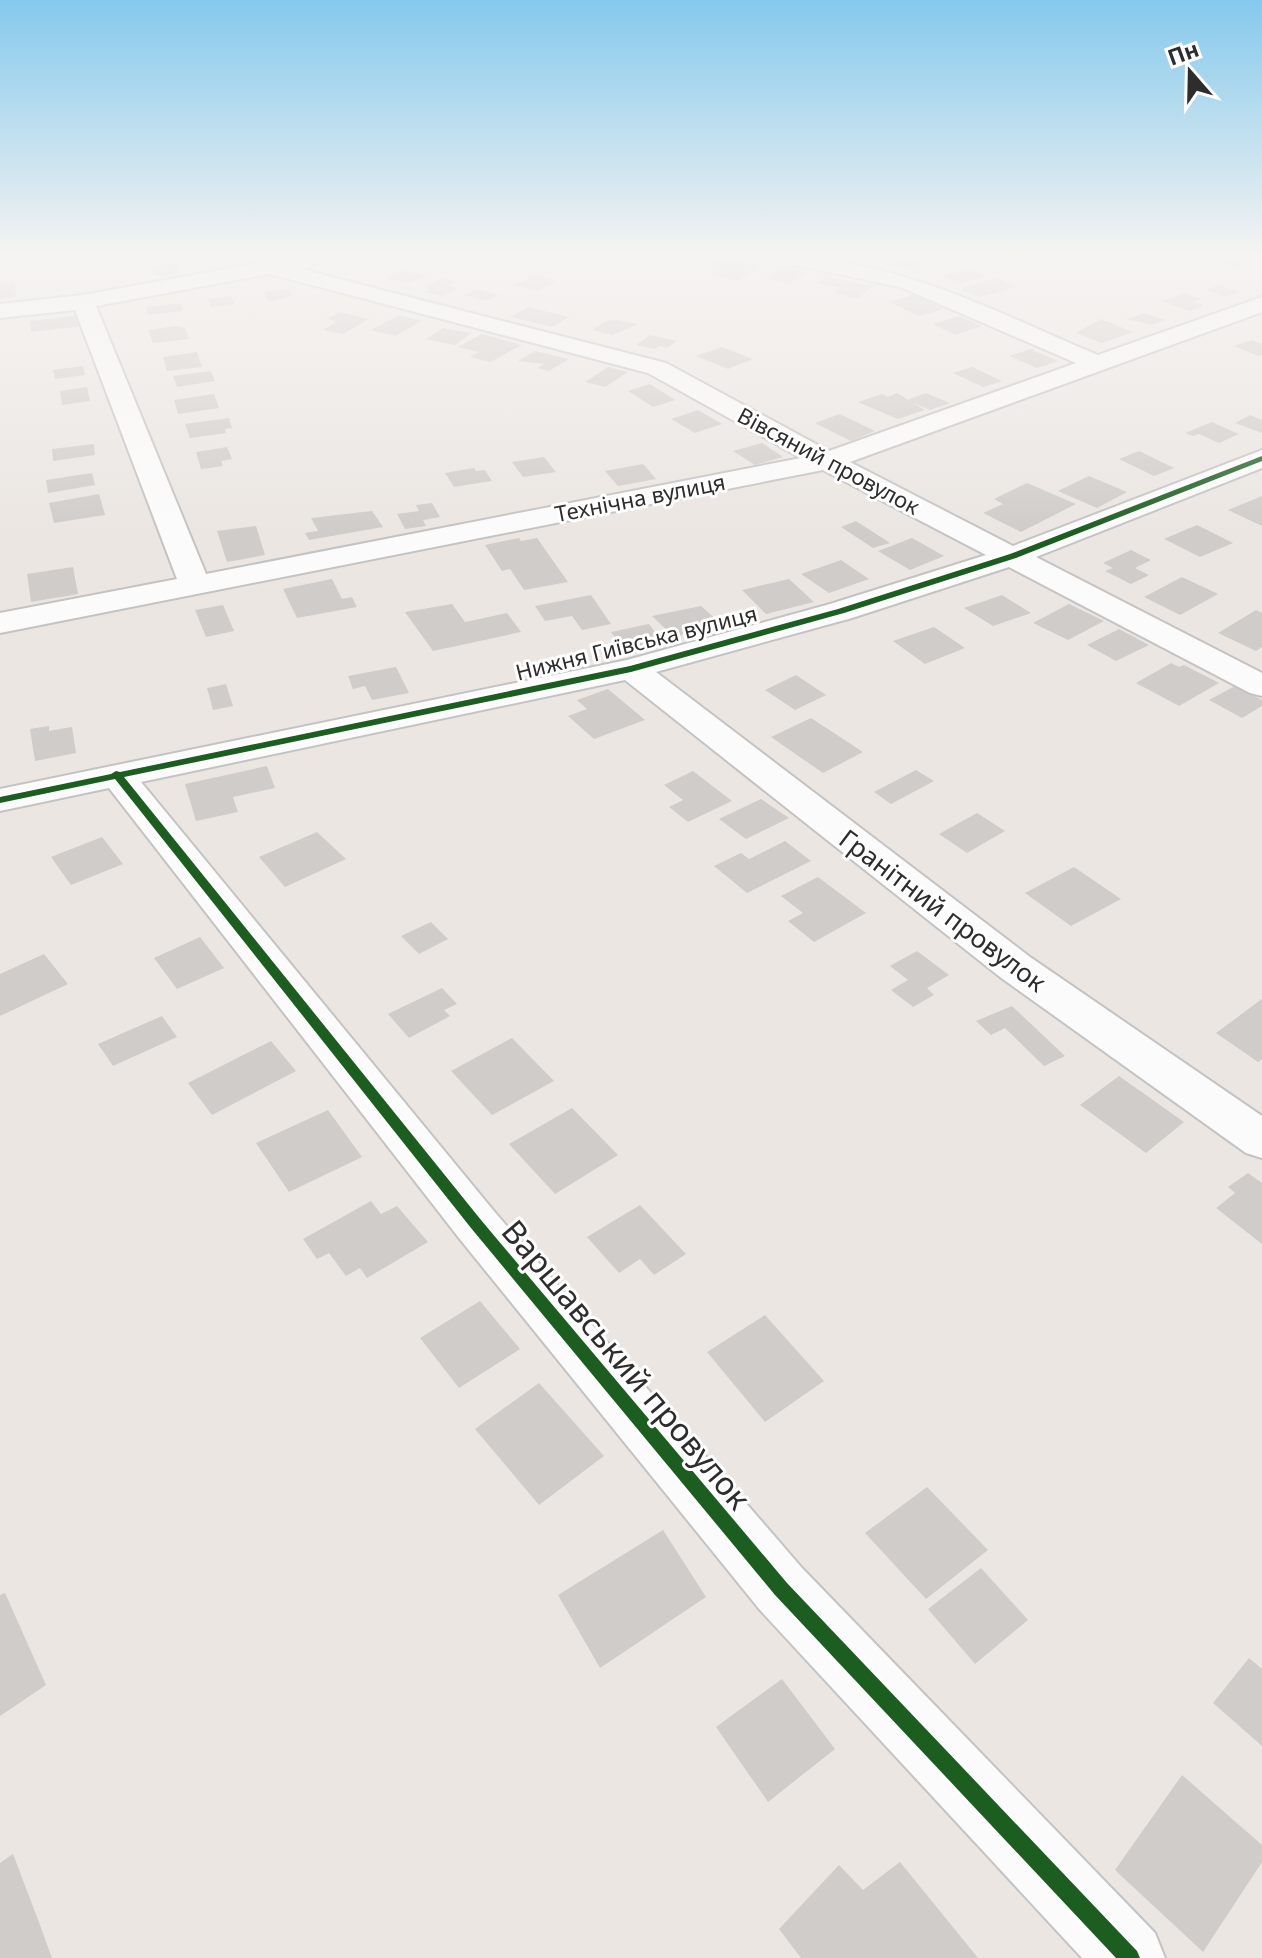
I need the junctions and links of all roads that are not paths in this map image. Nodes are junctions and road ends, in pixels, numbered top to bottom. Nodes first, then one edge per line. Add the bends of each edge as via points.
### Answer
1 (102, 349) edge
2 (585, 349) edge
3 (1065, 349) edge
4 (1139, 349) edge
5 (1099, 364) junction
6 (1262, 458) edge
7 (827, 461) junction
8 (1013, 556) junction
9 (195, 585) junction
10 (0, 623) edge
11 (631, 669) junction
12 (1262, 686) edge
13 (116, 774) junction
14 (0, 800) edge
15 (1262, 1140) edge
16 (1130, 1958) edge

1 - 9 street
2 - 7 street, Вівсяний провулок via 657,368
3 - 5 street
4 - 5 street, Технічна вулиця
5 - 7 street, Технічна вулиця
6 - 8 street, Нижня Гиївська вулиця
7 - 8 street, Вівсяний провулок
7 - 9 street, Технічна вулиця
8 - 11 street, Нижня Гиївська вулиця
8 - 12 street, Вівсяний провулок
9 - 10 street, Технічна вулиця
11 - 13 street, Нижня Гиївська вулиця
11 - 15 street, Гранітний провулок via 1015,967
13 - 14 street, Нижня Гиївська вулиця
13 - 16 street, Варшавський провулок via 476,1224 781,1589

